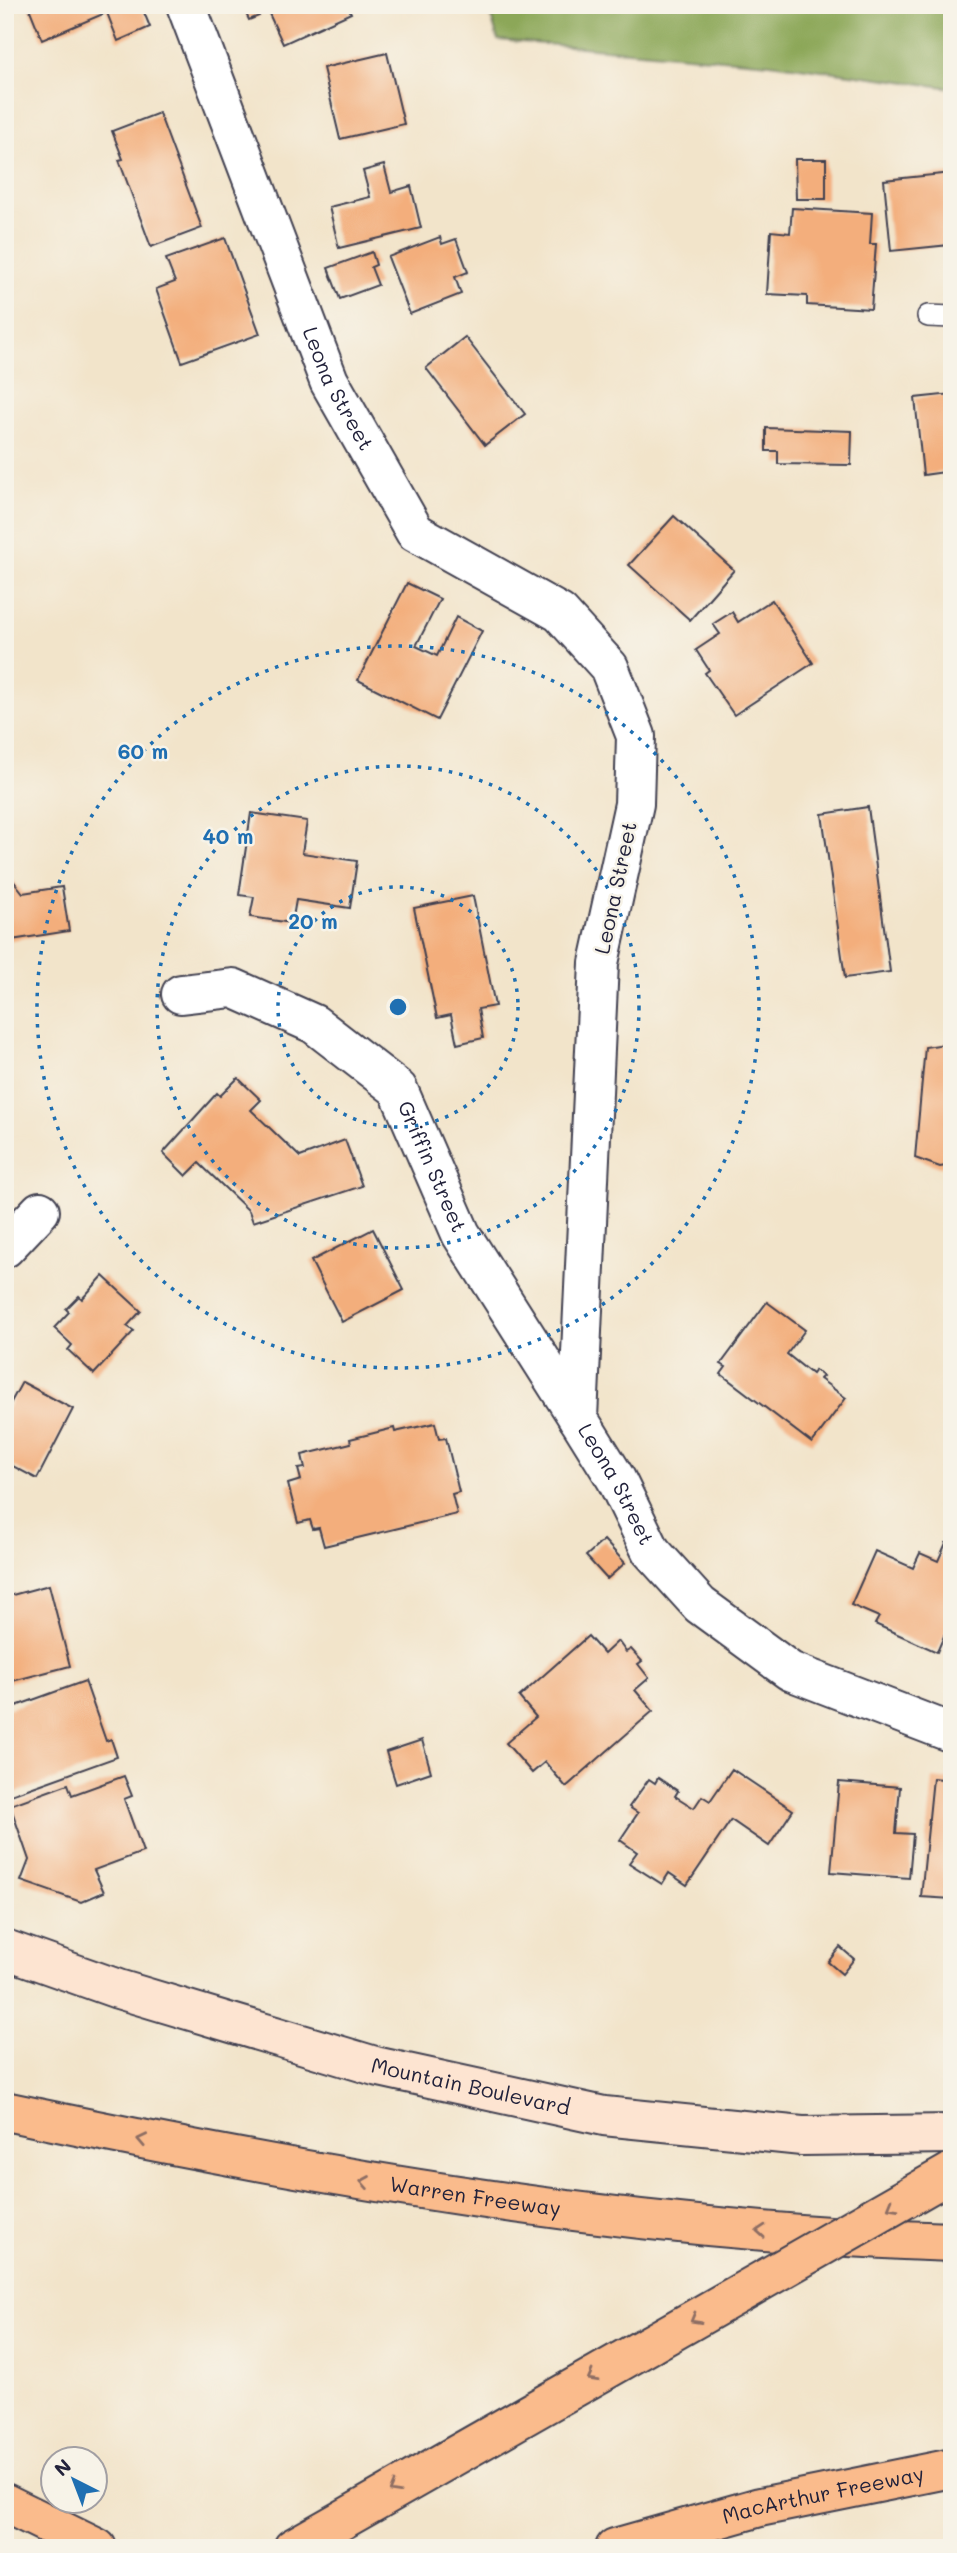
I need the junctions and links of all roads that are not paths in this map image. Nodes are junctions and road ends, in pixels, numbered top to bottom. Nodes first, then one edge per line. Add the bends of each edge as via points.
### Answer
1 (186, 5) edge
2 (928, 316) dead end
3 (952, 317) edge
4 (181, 994) dead end
5 (40, 1211) dead end
6 (5, 1248) edge
7 (578, 1418) junction
8 (952, 1732) edge
9 (5, 1949) edge
10 (5, 2111) edge
11 (952, 2134) edge
12 (952, 2172) edge
13 (952, 2242) edge
14 (952, 2468) edge
15 (5, 2503) edge
16 (97, 2548) edge
17 (293, 2548) edge
18 (615, 2548) edge

1 - 7 street, Leona Street via 329,381 415,532 560,613 609,667 636,736 634,804 599,963
2 - 3 lane
4 - 7 street, Griffin Street via 233,988 314,1024 398,1089 461,1234
5 - 6 street
7 - 8 street, Leona Street via 616,1479 651,1551 700,1605 790,1671
9 - 11 street, Mountain Boulevard via 118,1989 375,2066 604,2116 802,2136
13 -> 10 highway, Warren Freeway via 754,2230 410,2189 237,2160
12 -> 17 highway, bridge
14 - 18 highway, MacArthur Freeway via 760,2507
15 - 16 highway

